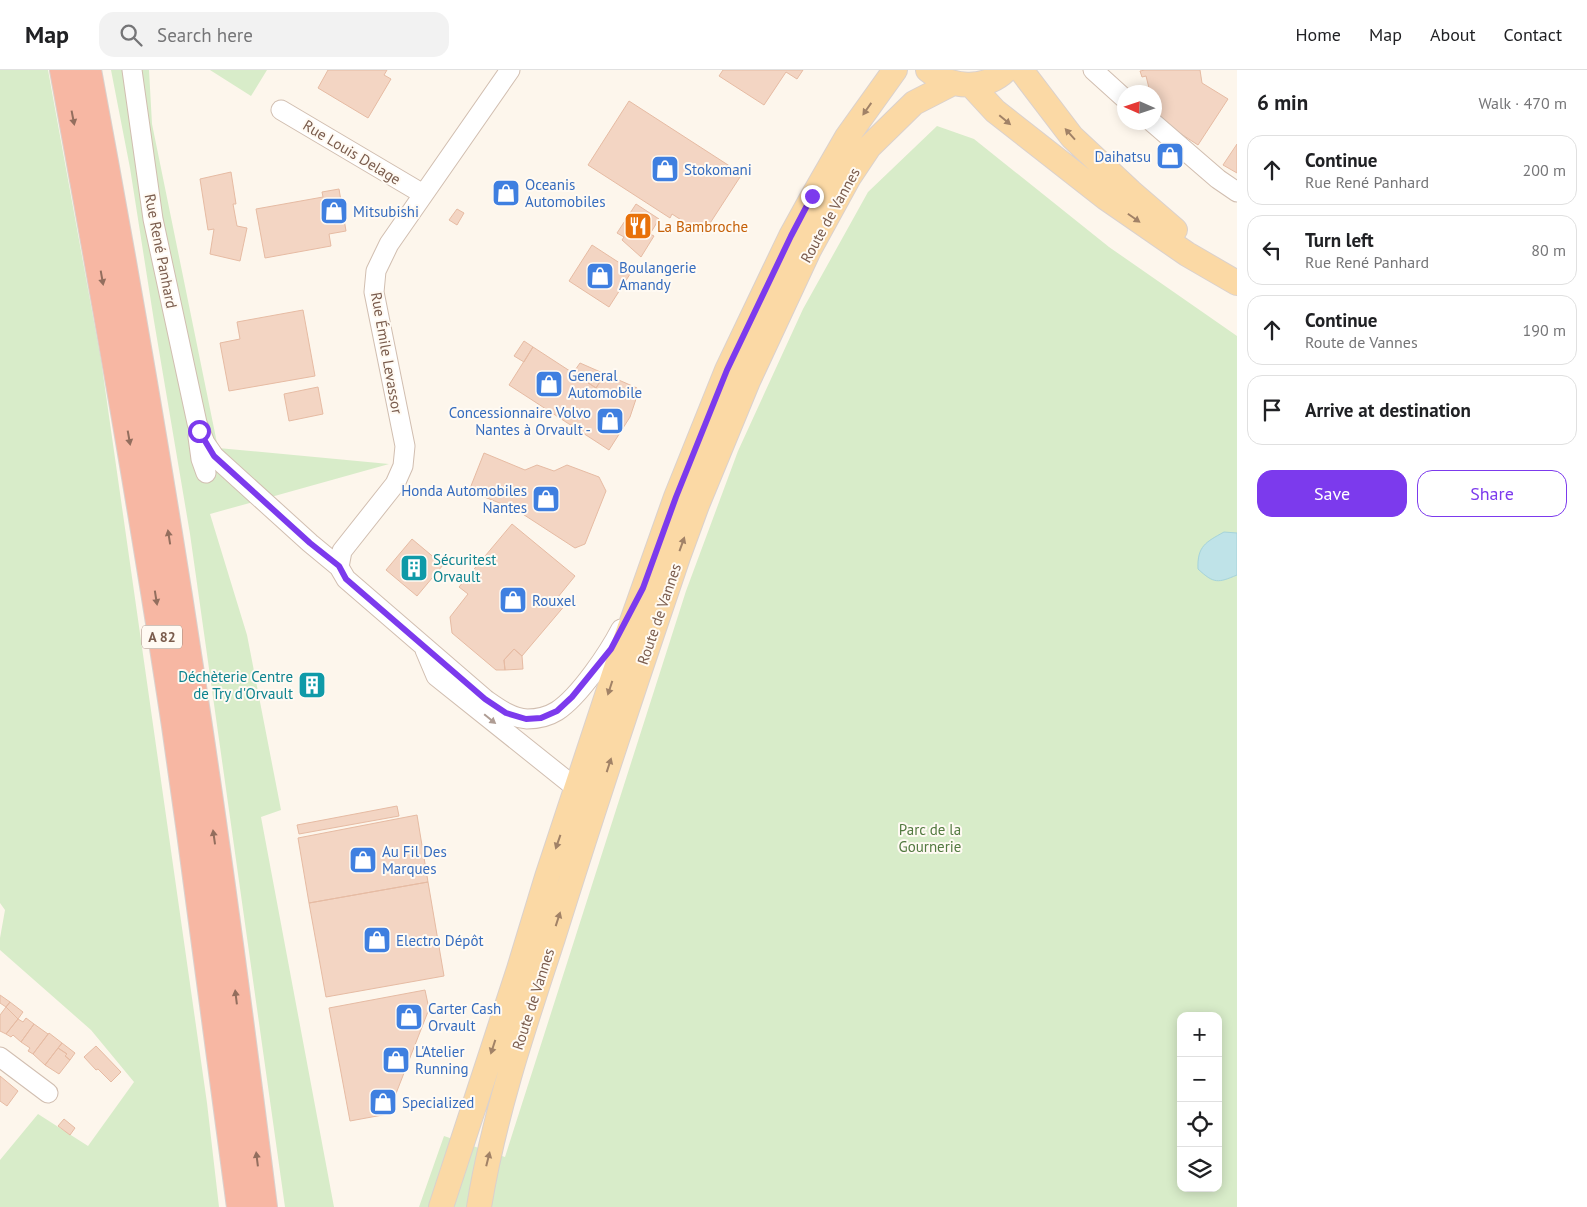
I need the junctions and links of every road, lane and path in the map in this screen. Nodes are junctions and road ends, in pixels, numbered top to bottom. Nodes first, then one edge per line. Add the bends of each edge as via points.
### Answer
1 (64, 70) edge
2 (87, 70) edge
3 (132, 70) edge
4 (510, 70) edge
5 (895, 70) edge
6 (928, 70) edge
7 (1006, 70) edge
8 (1021, 70) edge
9 (1093, 70) edge
10 (962, 84) junction
11 (1117, 92) edge
12 (281, 110) dead end
13 (1161, 130) edge
14 (1237, 192) edge
15 (423, 194) junction
16 (1237, 283) edge
17 (199, 431) junction
18 (206, 472) dead end
19 (339, 566) junction
20 (643, 588) junction
21 (437, 674) junction
22 (576, 788) junction
23 (0, 1057) edge
24 (48, 1093) dead end
25 (241, 1207) edge
26 (263, 1207) edge
27 (441, 1207) edge
28 (479, 1207) edge

1 -> 25 highway, A 82 via 170,686
26 -> 2 highway, A 82 via 191,680
3 - 17 street, Rue René Panhard via 153,219
4 - 15 street, Rue Émile Levassor
5 -> 20 main road, Route de Vannes via 847,137 791,236 727,370
6 - 10 main road via 936,77
7 - 10 main road, Route de Vannes via 987,82
16 -> 8 main road via 1072,137
9 - 11 street
10 -> 16 main road via 1106,198 1186,254
28 -> 10 main road, Route de Vannes via 509,1075 572,876 678,557 748,381 809,250 869,147 914,103
12 - 15 street, Rue Louis Delage
13 - 14 street
15 - 19 street, Rue Émile Levassor via 389,244 376,271 374,292 405,446 403,466 395,484 342,551
17 - 18 street, Rue René Panhard via 198,442
17 - 19 street, Rue René Panhard via 214,456
19 - 21 street, Rue René Panhard via 346,579 424,646
20 - 21 street, Rue René Panhard via 611,649 572,697 557,711 541,718 526,719 506,713
20 -> 22 main road, Route de Vannes
21 -> 22 street, Rue René Panhard
22 -> 27 main road, Route de Vannes
23 - 24 street

